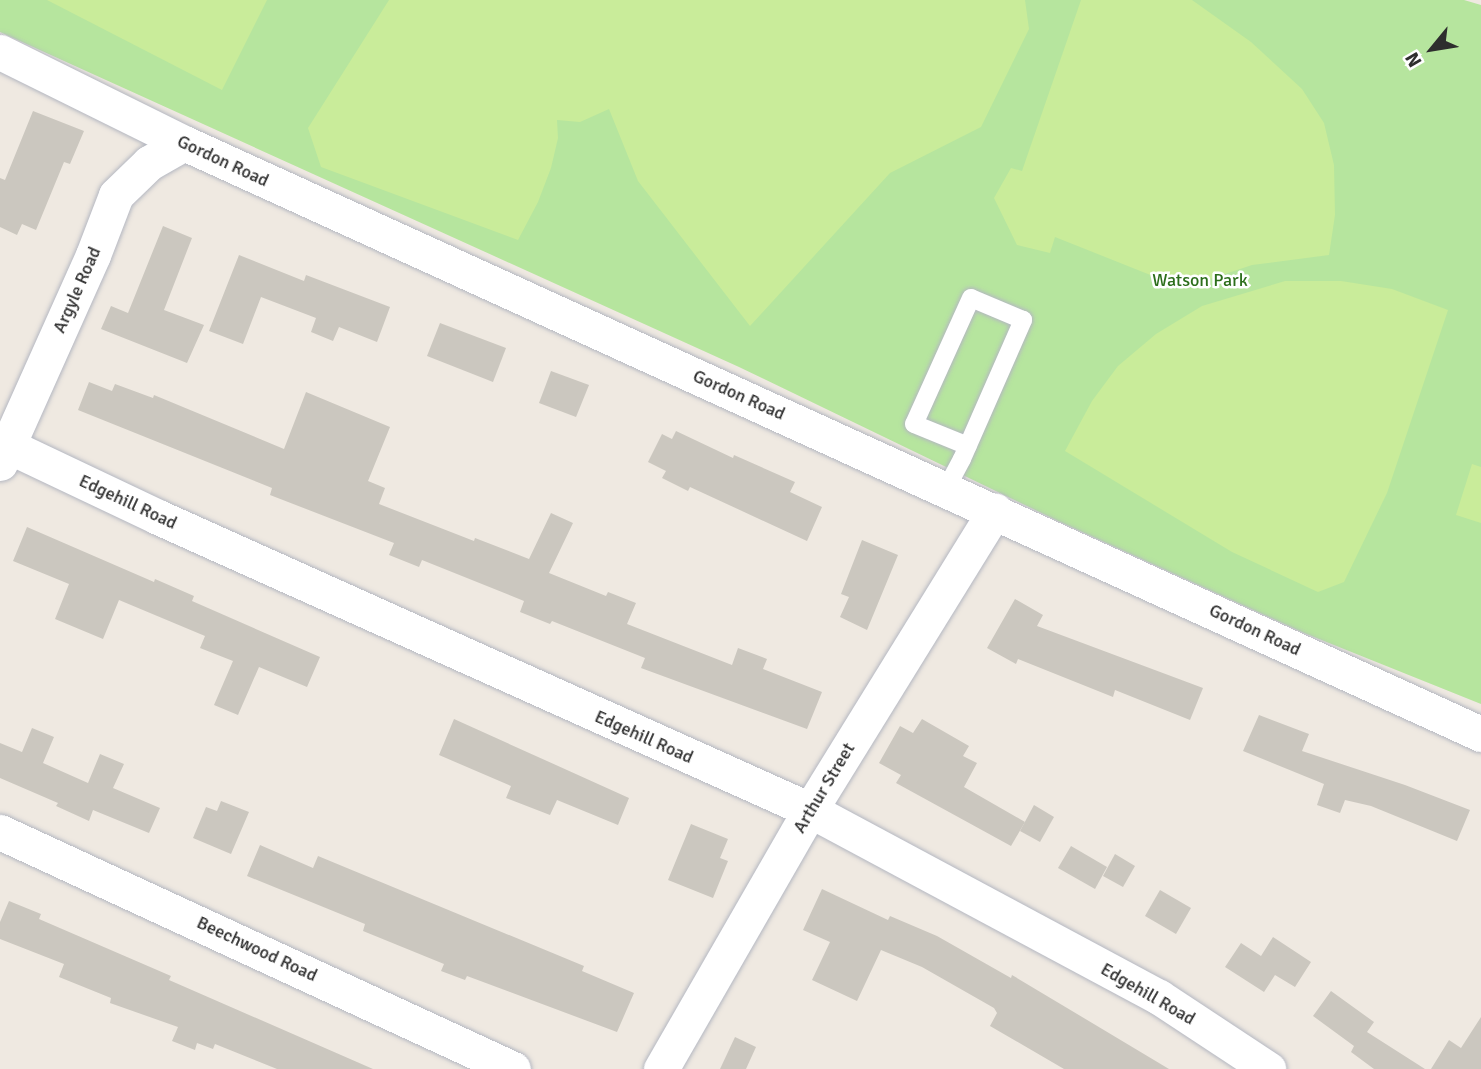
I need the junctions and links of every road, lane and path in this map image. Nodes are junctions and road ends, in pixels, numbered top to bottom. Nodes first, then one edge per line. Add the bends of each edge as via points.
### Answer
1 (0, 52) edge
2 (184, 143) junction
3 (968, 446) junction
4 (3, 450) edge
5 (946, 489) junction
6 (995, 510) junction
7 (1481, 734) edge
8 (810, 810) junction
9 (0, 832) edge
10 (513, 1069) edge
11 (661, 1069) edge
12 (1268, 1069) edge

1 - 2 street, Gordon Road
2 - 4 street, Argyle Road via 149,163 116,195
2 - 5 street, Gordon Road
3 - 3 lane via 1023,320 971,298 914,424
3 - 5 lane
4 - 8 street, Edgehill Road
5 - 6 street, Gordon Road
6 - 7 street, Gordon Road
6 - 8 street, Arthur Street
8 - 11 street, Arthur Street
8 - 12 street, Edgehill Road via 1159,997
9 - 10 street, Beechwood Road

